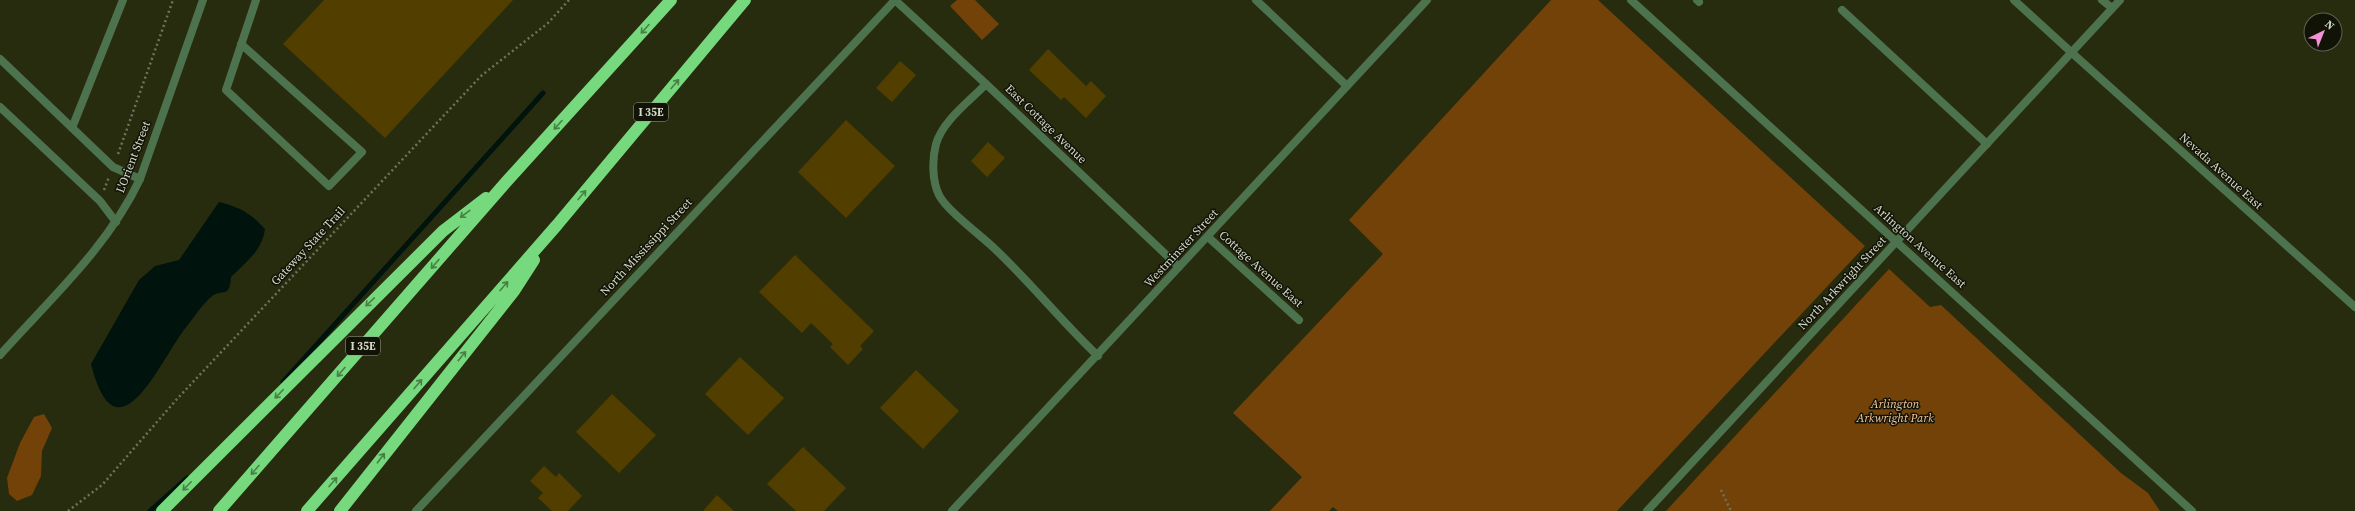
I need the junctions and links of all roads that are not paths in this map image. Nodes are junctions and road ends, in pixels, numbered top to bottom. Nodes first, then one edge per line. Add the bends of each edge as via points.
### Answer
1 (122, 0) edge
2 (203, 0) edge
3 (256, 0) edge
4 (671, 0) edge
5 (745, 0) edge
6 (895, 0) edge
7 (1256, 0) edge
8 (1427, 0) edge
9 (1631, 0) edge
10 (2014, 0) edge
11 (2102, 0) edge
12 (2120, 0) edge
13 (2112, 8) junction
14 (1842, 10) dead end
15 (242, 44) junction
16 (2071, 52) junction
17 (0, 59) edge
18 (986, 84) junction
19 (1347, 86) junction
20 (0, 107) edge
21 (72, 128) junction
22 (1987, 144) junction
23 (140, 179) junction
24 (507, 181) junction
25 (116, 222) junction
26 (557, 224) junction
27 (1208, 237) junction
28 (1897, 241) junction
29 (1179, 267) junction
30 (2355, 307) edge
31 (1299, 320) dead end
32 (0, 355) edge
33 (1098, 356) junction
34 (162, 511) edge
35 (219, 511) edge
36 (307, 511) edge
37 (340, 511) edge
38 (416, 511) edge
39 (952, 511) edge
40 (1647, 511) edge
41 (2192, 511) edge

1 - 21 street
2 - 23 street, L'Orient Street
3 - 15 street
4 -> 24 highway, I 35E
26 -> 5 highway, I 35E
6 - 18 street, East Cottage Avenue
6 - 38 street, North Mississippi Street
7 - 19 street
8 - 19 street, Westminster Street
9 - 28 street, Arlington Avenue East
10 - 16 street, Nevada Avenue East
11 - 13 street
12 - 13 street, North Arkwright Street
13 - 16 street, North Arkwright Street
14 - 22 street
15 - 15 street via 226,90 329,186 362,152
16 - 22 street, North Arkwright Street
16 - 30 street, Nevada Avenue East
17 - 21 street
18 - 29 street, East Cottage Avenue
18 - 33 street via 950,120 939,136 934,170 936,187 945,203 1030,284 1070,330
19 - 27 street, Westminster Street
20 - 25 street via 100,202
21 - 23 street via 113,167
22 - 28 street, North Arkwright Street
23 - 25 street, L'Orient Street
24 -> 34 highway via 443,231
24 -> 35 highway, I 35E
25 - 32 street, L'Orient Street via 96,249
36 -> 26 highway, I 35E
37 -> 26 highway via 514,291
27 - 29 street, Westminster Street
27 - 31 street, Cottage Avenue East
28 - 40 street, North Arkwright Street
28 - 41 street, Arlington Avenue East
29 - 33 street, Westminster Street
33 - 39 street, Westminster Street

